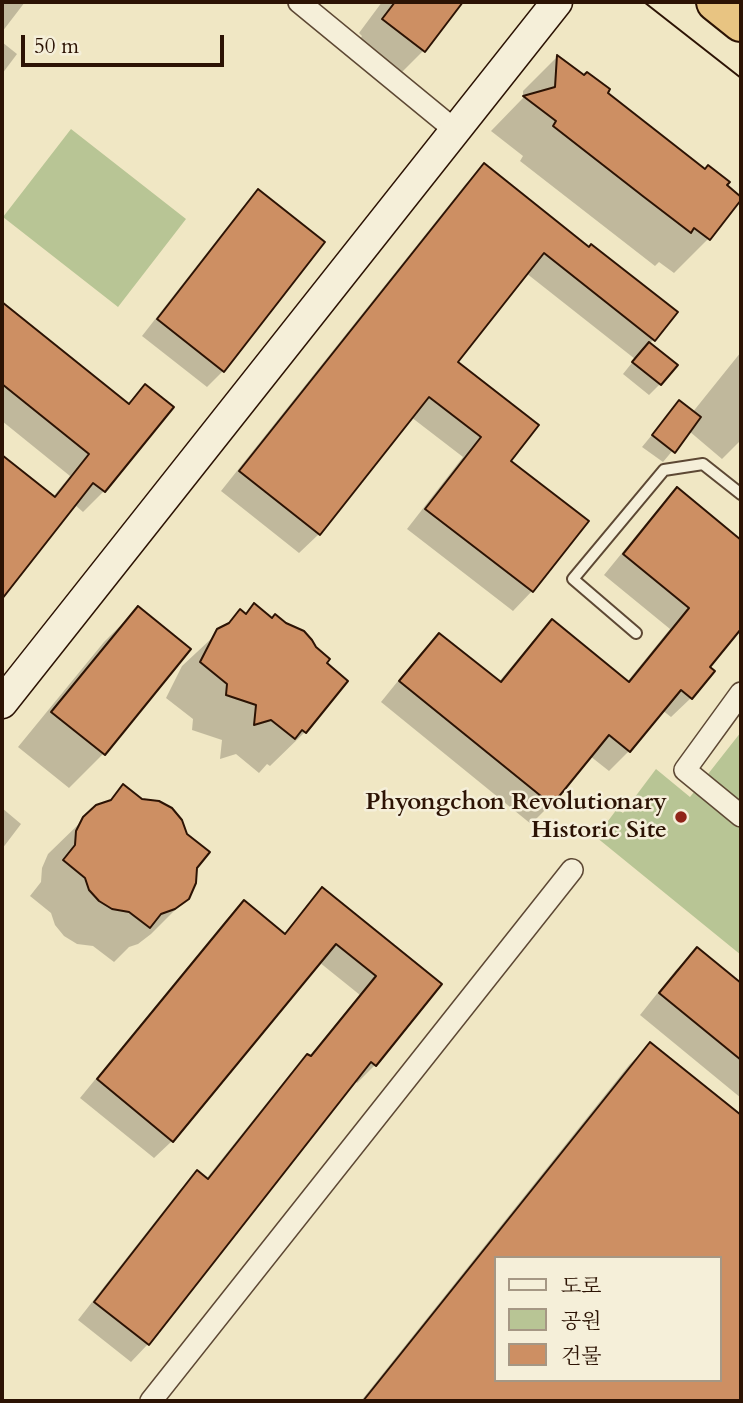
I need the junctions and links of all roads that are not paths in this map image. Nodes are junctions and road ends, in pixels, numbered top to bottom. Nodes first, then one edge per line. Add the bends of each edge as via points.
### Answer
1 (299, 2) edge
2 (557, 2) edge
3 (716, 2) edge
4 (741, 22) edge
5 (456, 131) junction
6 (741, 494) edge
7 (635, 633) dead end
8 (741, 693) edge
9 (2, 703) edge
10 (741, 816) edge
11 (572, 870) dead end
12 (151, 1401) edge

1 - 5 street
2 - 5 street
3 - 4 highway
5 - 9 street
6 - 7 lane via 703,464 664,470 573,579
8 - 10 street via 685,770
11 - 12 street

